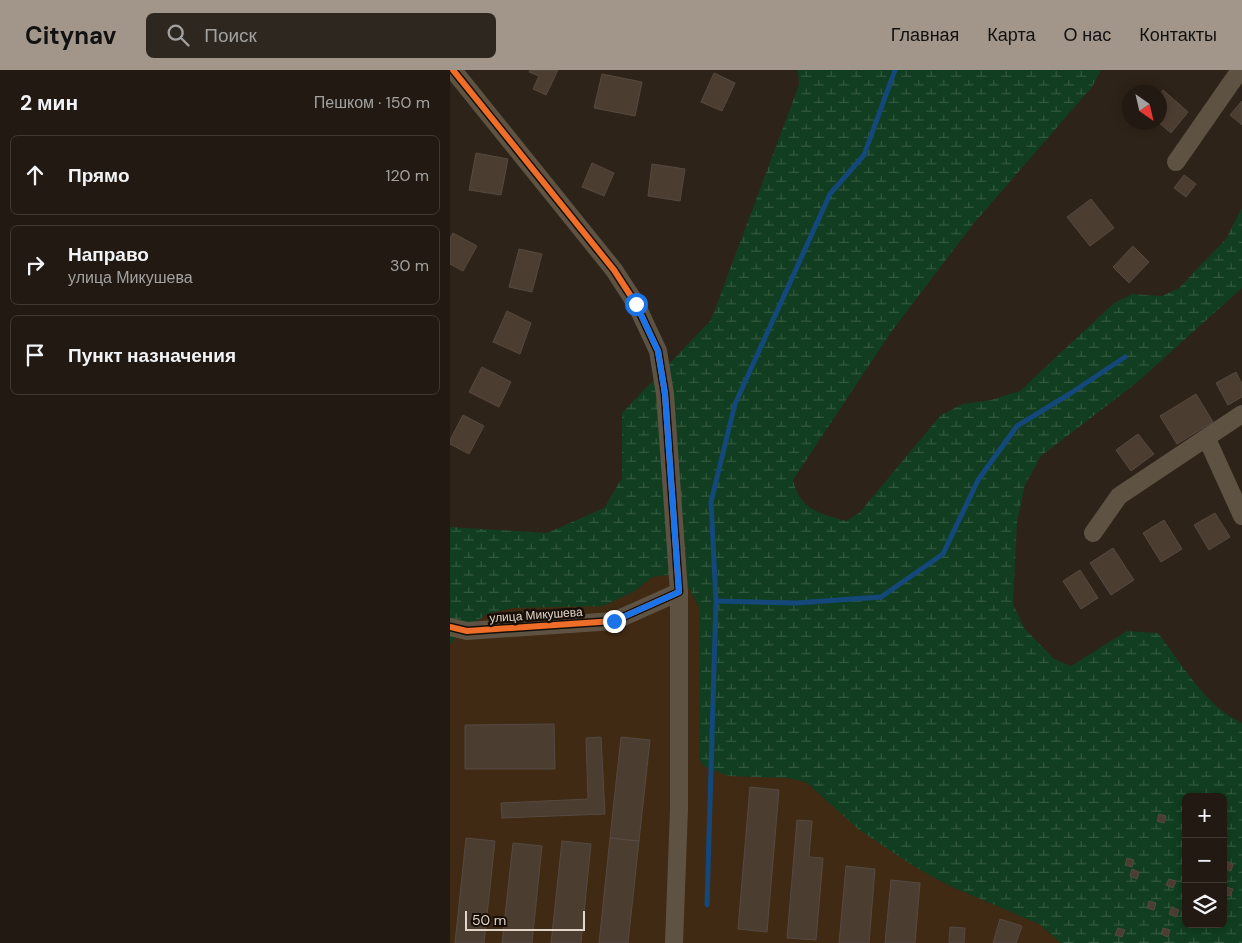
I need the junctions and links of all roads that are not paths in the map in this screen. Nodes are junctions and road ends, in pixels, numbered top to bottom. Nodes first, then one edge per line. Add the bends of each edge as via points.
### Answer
1 (453, 70) edge
2 (1240, 70) edge
3 (1176, 162) dead end
4 (1242, 414) edge
5 (1207, 439) junction
6 (1242, 516) edge
7 (1093, 532) dead end
8 (679, 592) junction
9 (450, 627) edge
10 (674, 943) edge

1 - 8 street via 614,270 636,304 658,351 665,394
2 - 3 street
4 - 5 street
5 - 6 street
5 - 7 street via 1119,496
8 - 9 street, улица Микушева via 614,621 467,631
8 - 10 street via 679,809

